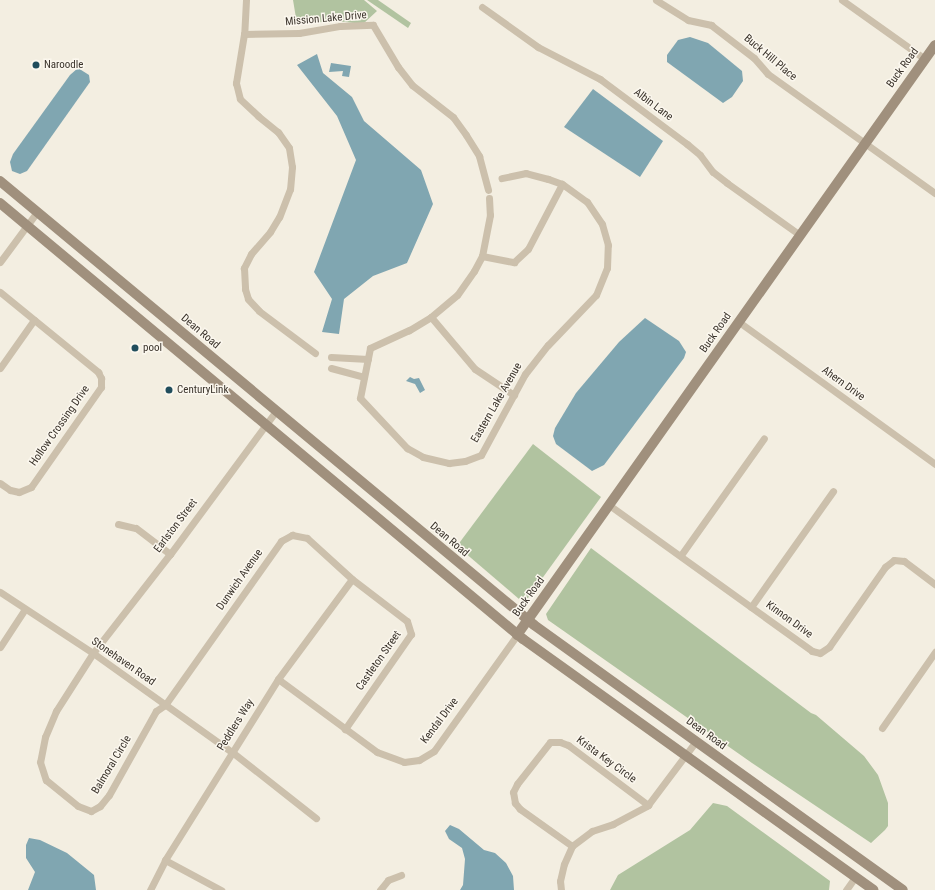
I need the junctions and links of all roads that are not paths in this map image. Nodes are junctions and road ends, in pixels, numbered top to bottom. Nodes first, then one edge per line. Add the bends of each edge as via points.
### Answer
1 (246, 0) edge
2 (656, 0) edge
3 (842, 0) edge
4 (482, 7) dead end
5 (244, 34) junction
6 (935, 45) edge
7 (925, 59) junction
8 (865, 143) junction
9 (502, 178) dead end
10 (0, 181) edge
11 (562, 184) junction
12 (488, 190) dead end
13 (935, 193) edge
14 (489, 198) dead end
15 (0, 203) edge
16 (37, 212) junction
17 (27, 226) junction
18 (800, 235) junction
19 (482, 256) junction
20 (0, 262) edge
21 (0, 292) edge
22 (431, 317) junction
23 (34, 320) junction
24 (739, 322) junction
25 (315, 353) dead end
26 (331, 357) dead end
27 (368, 359) junction
28 (0, 368) edge
29 (331, 368) dead end
30 (364, 377) junction
31 (514, 395) junction
32 (276, 411) junction
33 (265, 425) junction
34 (764, 438) dead end
35 (935, 464) edge
36 (0, 483) edge
37 (834, 491) dead end
38 (609, 505) junction
39 (118, 524) dead end
40 (170, 554) junction
41 (681, 555) junction
42 (352, 580) junction
43 (935, 584) edge
44 (0, 592) edge
45 (751, 607) junction
46 (25, 609) junction
47 (527, 620) junction
48 (517, 635) junction
49 (0, 647) edge
50 (935, 652) edge
51 (93, 653) junction
52 (278, 679) junction
53 (165, 705) junction
54 (882, 728) dead end
55 (345, 729) junction
56 (696, 742) junction
57 (232, 752) junction
58 (685, 756) junction
59 (648, 804) junction
60 (316, 818) dead end
61 (572, 846) junction
62 (165, 860) junction
63 (401, 875) dead end
64 (855, 877) junction
65 (150, 890) edge
66 (221, 890) edge
67 (380, 890) edge
68 (561, 890) edge
69 (846, 890) edge
70 (873, 890) edge
71 (903, 890) edge

1 - 5 street
2 - 8 street, Buck Hill Place via 688,20 711,26 754,58 768,74
3 - 7 street
4 - 18 street, Albin Lane via 538,47 600,79 687,144 727,183
5 - 12 street, Mission Lake Drive via 300,33 340,26 373,25 412,85 453,117 466,135 479,156
5 - 25 street via 236,83 240,99 278,132 289,148 292,167 290,189 279,217 244,268 245,289 248,299 259,311
6 - 7 main road, Buck Road
7 - 8 main road, Buck Road
8 - 13 street, Buck Hill Place
8 - 18 main road, Buck Road
9 - 11 street, Eastern Lake Avenue via 526,173
10 - 16 main road, Dean Road
11 - 19 street via 528,248 514,262
11 - 31 street, Eastern Lake Avenue via 587,202 602,224 608,245 607,268 596,295 548,345 525,374
14 - 19 street, Eastern Lake Avenue via 490,215
15 - 17 main road
16 - 17 street
16 - 32 main road, Dean Road
17 - 20 street
17 - 33 main road
18 - 24 main road, Buck Road
19 - 22 street, Eastern Lake Avenue via 457,295
21 - 23 street, Hollow Crossing Drive
22 - 27 street, Eastern Lake Avenue via 370,348
22 - 31 street via 475,369
23 - 28 street
23 - 36 street, Hollow Crossing Drive via 98,372 101,387 31,487 19,492 10,490
24 - 35 street, Ahern Drive
24 - 38 main road, Buck Road
26 - 27 street
27 - 30 street, Eastern Lake Avenue
29 - 30 street
30 - 31 street, Eastern Lake Avenue via 360,398 407,448 423,457 449,463 465,462 481,455
32 - 33 street, Earlston Street
32 - 47 main road, Dean Road
33 - 40 street, Earlston Street
33 - 48 main road
34 - 41 street
37 - 45 street
38 - 41 street, Kinnon Drive
38 - 47 main road, Buck Road
39 - 40 street via 136,528
40 - 51 street, Earlston Street
41 - 45 street, Kinnon Drive
42 - 52 street, Peddlers Way
42 - 53 street, Dunwich Avenue via 307,538 292,535 281,542
42 - 55 street, Castleton Street via 408,621 411,634
43 - 45 street, Kinnon Drive via 904,561 894,560 885,568 829,647 820,653 812,651
44 - 46 street, Stonehaven Road
46 - 49 street
46 - 51 street, Stonehaven Road
47 - 48 main road, Buck Road
47 - 56 main road, Dean Road
48 - 55 street, Kendal Drive via 434,751 419,760 404,762 377,752
48 - 58 main road
50 - 54 street
51 - 53 street, Stonehaven Road
51 - 53 street, Balmoral Circle via 56,711 45,737 40,762 46,780 78,806 91,811 100,806 109,795 156,711
52 - 55 street, Kendal Drive
52 - 57 street, Peddlers Way
53 - 57 street, Stonehaven Road
56 - 58 street
56 - 71 main road, Dean Road
57 - 60 street, Stonehaven Road
57 - 62 street, Peddlers Way
58 - 59 street
58 - 64 main road
59 - 61 street via 613,824 592,831
59 - 61 street, Krista Key Circle via 568,745 550,742 517,784 513,792 514,803
61 - 68 street via 564,864 560,881
62 - 65 street, Peddlers Way
62 - 66 street
63 - 67 street via 388,880
64 - 69 street
64 - 70 main road

